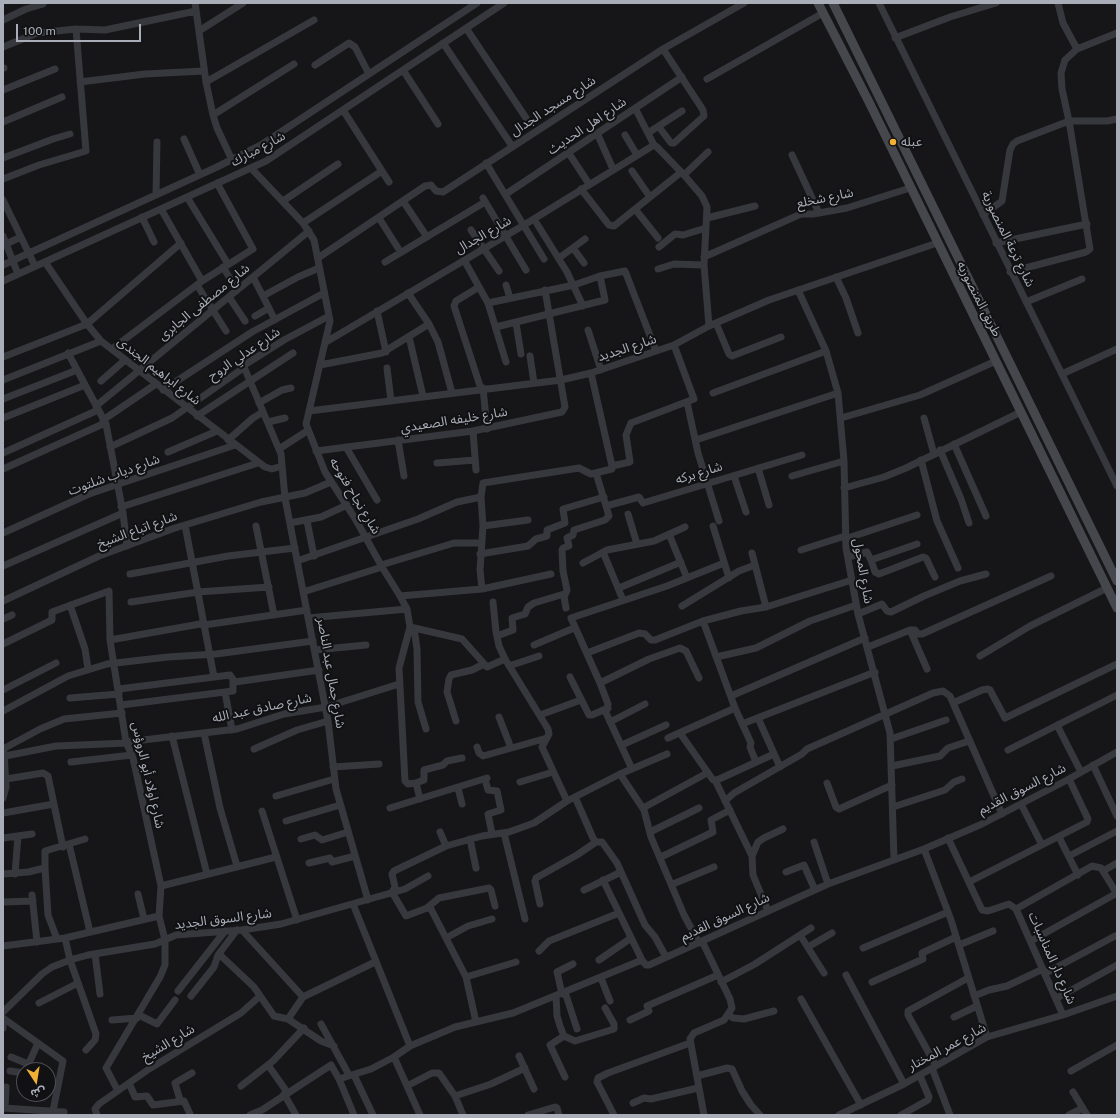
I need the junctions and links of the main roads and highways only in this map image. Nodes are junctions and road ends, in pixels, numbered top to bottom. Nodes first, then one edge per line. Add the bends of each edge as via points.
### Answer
1 (818, 3) edge
2 (833, 3) edge
3 (848, 32) junction
4 (837, 38) junction
5 (1080, 504) junction
6 (1069, 509) junction
7 (1117, 581) edge
8 (1117, 608) edge

1 - 4 main road, طريق المنصوريه
2 - 3 main road, طريق المنصوريه
3 - 4 main road
3 - 5 main road, طريق المنصوريه
4 - 6 main road, طريق المنصوريه
5 - 6 main road
5 - 7 main road, طريق المنصوريه
6 - 8 main road, طريق المنصوريه

